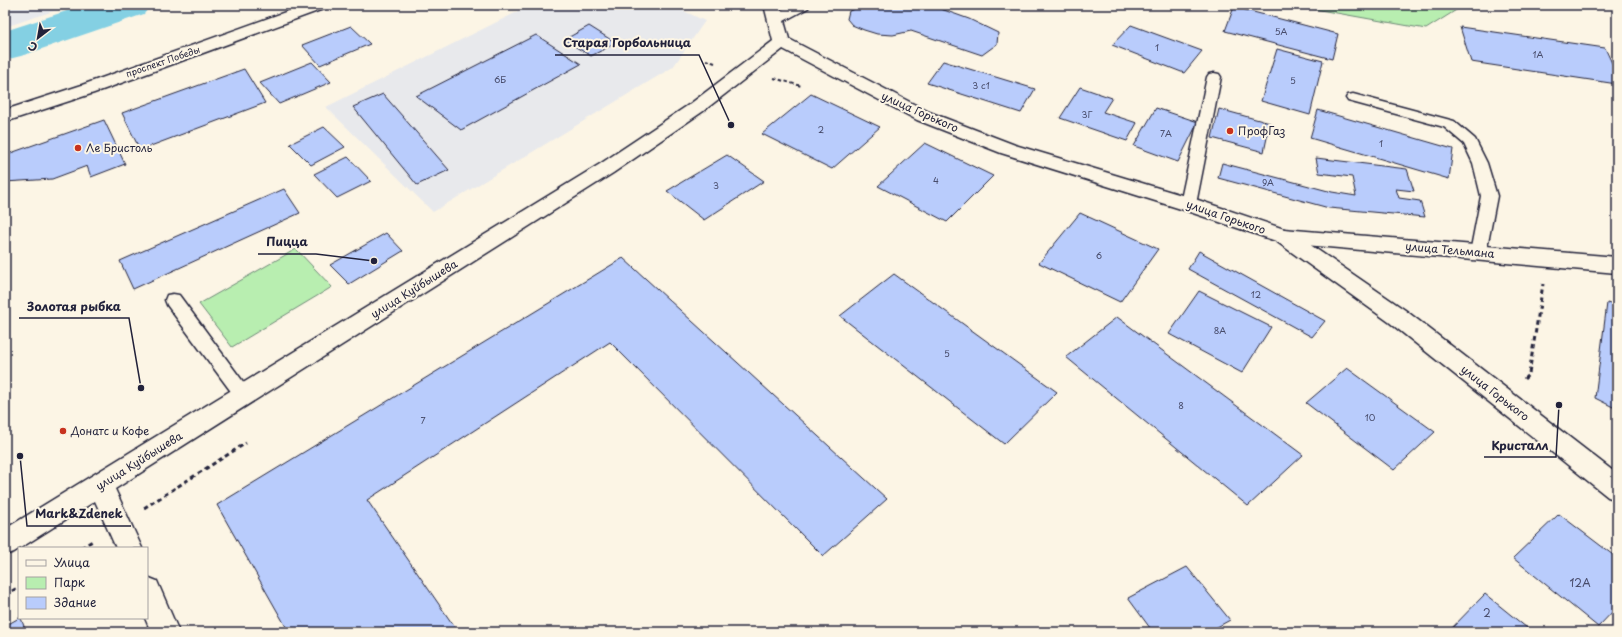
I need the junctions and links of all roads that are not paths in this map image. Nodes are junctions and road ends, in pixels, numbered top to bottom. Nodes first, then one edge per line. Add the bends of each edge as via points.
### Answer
1 (320, 5) edge
2 (802, 5) edge
3 (774, 12) edge
4 (782, 42) junction
5 (1214, 77) dead end
6 (1353, 98) dead end
7 (5, 116) edge
8 (1188, 204) junction
9 (1283, 236) junction
10 (1478, 253) junction
11 (1617, 265) edge
12 (173, 300) dead end
13 (244, 396) junction
14 (101, 485) junction
15 (1617, 489) edge
16 (5, 543) edge
17 (129, 547) edge
18 (148, 592) edge
19 (165, 632) edge

1 - 7 main road, проспект Победы via 88,89
2 - 3 main road
3 - 4 main road
4 - 8 main road, улица Горького via 923,116 1008,148
4 - 13 main road, улица Куйбышева via 622,160
5 - 8 lane
6 - 10 lane via 1449,124 1470,142 1480,163 1489,196
8 - 9 main road, улица Горького
9 - 10 main road, улица Тельмана
9 - 15 main road, улица Горького via 1397,316
10 - 11 main road, улица Тельмана
12 - 13 lane
13 - 14 main road, улица Куйбышева
14 - 16 main road, улица Куйбышева
14 - 17 main road
18 - 19 main road

